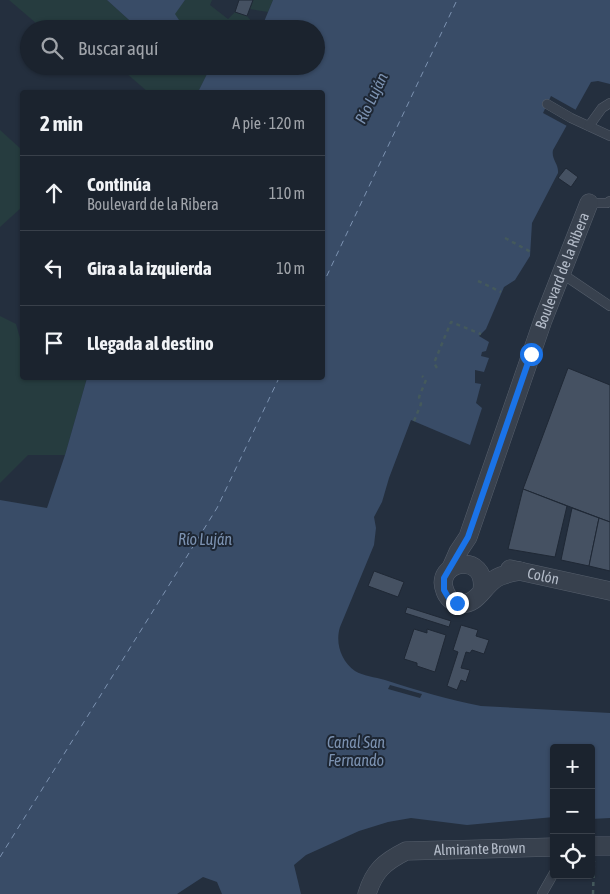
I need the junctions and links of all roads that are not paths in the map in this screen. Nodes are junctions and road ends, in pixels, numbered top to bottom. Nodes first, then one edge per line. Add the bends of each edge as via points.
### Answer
1 (610, 103) edge
2 (547, 104) dead end
3 (589, 126) junction
4 (610, 136) edge
5 (610, 201) edge
6 (590, 204) joint
7 (562, 273) junction
8 (610, 306) edge
9 (468, 537) junction
10 (474, 567) junction
11 (450, 568) junction
12 (520, 572) junction
13 (610, 590) edge
14 (482, 591) junction
15 (550, 847) edge
16 (551, 879) edge
17 (367, 894) edge
18 (542, 894) edge

1 - 3 lane via 602,108
2 - 3 lane
3 - 4 lane
5 - 6 lane
6 - 7 street, Boulevard de la Ribera
7 - 8 lane
7 - 9 street, Boulevard de la Ribera
9 - 10 street, Boulevard de la Ribera
9 - 11 street, Boulevard de la Ribera
10 - 11 street via 460,564
10 - 12 street, Colón
10 - 14 street via 482,579
11 - 14 street via 443,583 444,590 453,601 466,604 475,600
12 - 13 street, Colón
12 - 14 street via 496,578
15 - 17 street, Almirante Brown via 406,851 388,860 373,876
16 - 18 lane

